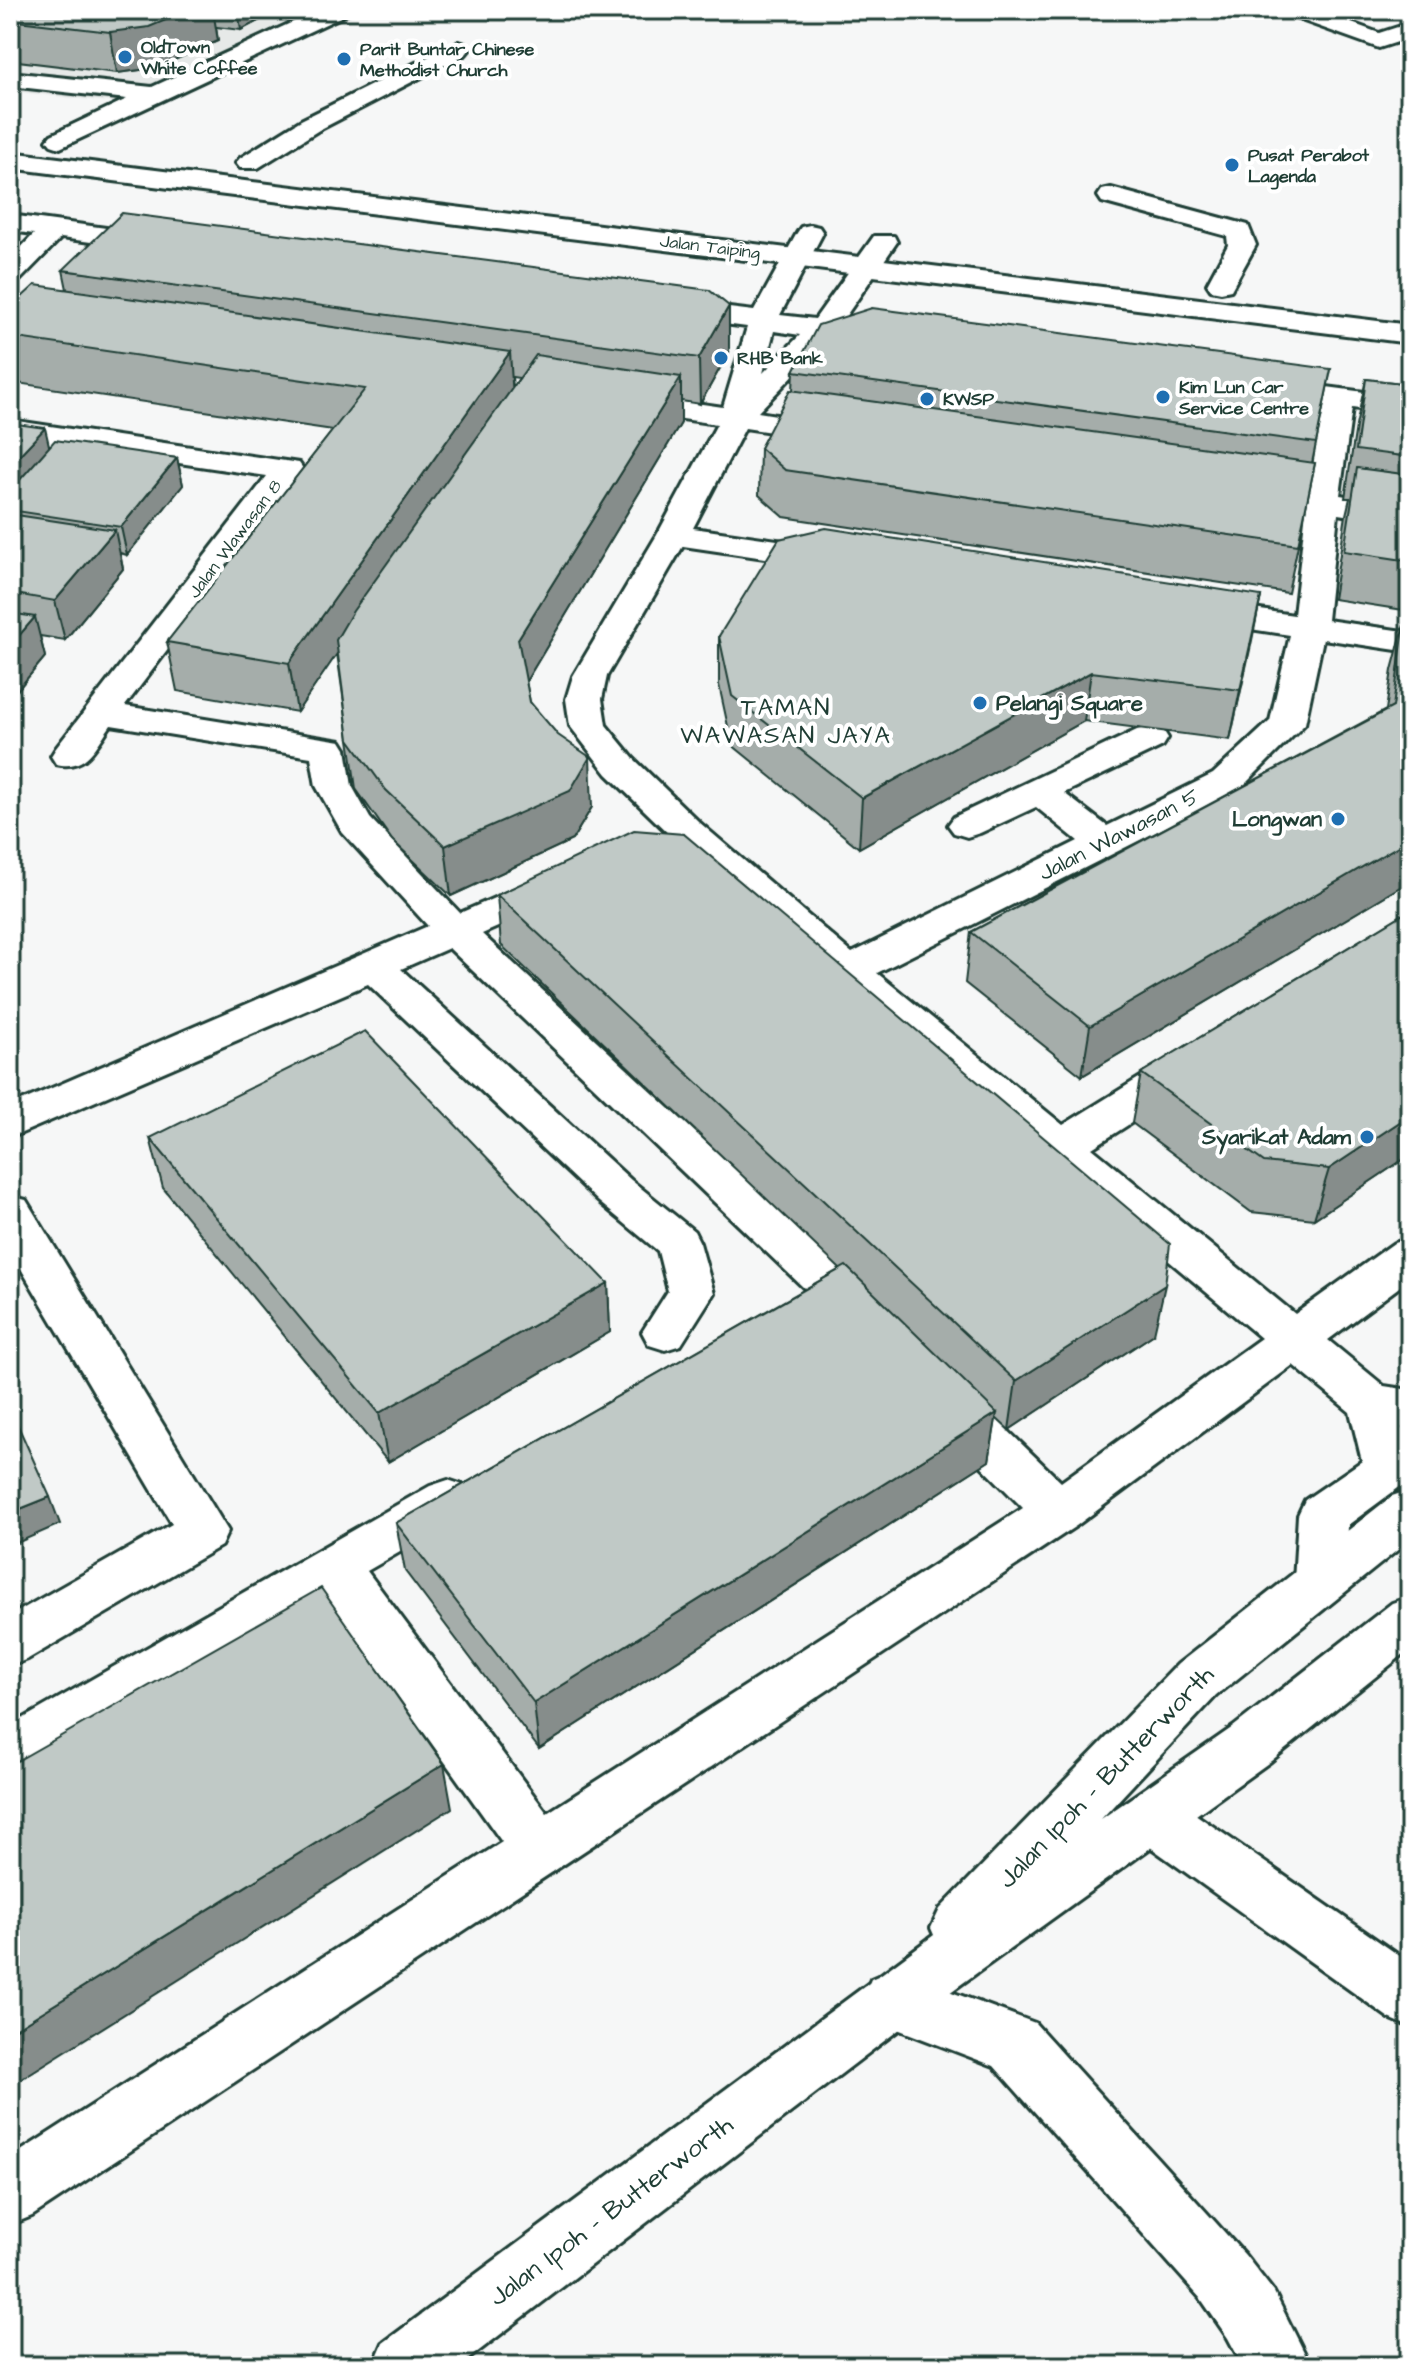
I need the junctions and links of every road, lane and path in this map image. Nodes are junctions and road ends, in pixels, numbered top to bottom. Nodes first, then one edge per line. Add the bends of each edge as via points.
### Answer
1 (337, 10) edge
2 (1295, 10) edge
3 (1410, 30) edge
4 (458, 49) dead end
5 (10, 79) edge
6 (155, 95) junction
7 (107, 146) dead end
8 (218, 159) dead end
9 (10, 160) edge
10 (249, 163) junction
11 (296, 169) dead end
12 (1111, 196) dead end
13 (10, 223) edge
14 (55, 229) junction
15 (778, 229) dead end
16 (810, 233) junction
17 (132, 239) junction
18 (884, 242) junction
19 (179, 245) edge
20 (797, 258) junction
21 (111, 259) edge
22 (867, 267) junction
23 (10, 274) edge
24 (1221, 284) junction
25 (637, 305) edge
26 (1410, 308) edge
27 (763, 321) junction
28 (822, 329) junction
29 (1410, 334) edge
30 (900, 339) edge
31 (1245, 385) edge
32 (1339, 397) junction
33 (594, 398) edge
34 (1410, 407) edge
35 (735, 418) junction
36 (10, 429) edge
37 (858, 436) edge
38 (1214, 487) edge
39 (1323, 502) junction
40 (1410, 515) edge
41 (673, 535) junction
42 (859, 562) edge
43 (1170, 607) edge
44 (1309, 627) junction
45 (1410, 642) edge
46 (103, 713) junction
47 (1150, 738) dead end
48 (69, 756) dead end
49 (1039, 791) junction
50 (967, 825) dead end
51 (1104, 843) junction
52 (585, 874) edge
53 (454, 930) junction
54 (372, 965) junction
55 (848, 971) junction
56 (1222, 1045) edge
57 (10, 1123) edge
58 (1061, 1147) junction
59 (10, 1212) edge
60 (1410, 1255) edge
61 (1296, 1339) junction
62 (679, 1355) dead end
63 (1391, 1406) edge
64 (485, 1479) edge
65 (1058, 1511) junction
66 (1410, 1511) edge
67 (333, 1565) junction
68 (1320, 1582) junction
69 (1410, 1619) edge
70 (10, 1643) edge
71 (10, 1754) edge
72 (1152, 1816) junction
73 (541, 1850) junction
74 (1410, 1998) edge
75 (892, 1999) junction
76 (10, 2194) edge
77 (406, 2366) edge
78 (1278, 2366) edge

1 - 6 main road
2 - 3 main road via 1379,41
4 - 10 main road via 310,125
5 - 6 main road
6 - 7 main road via 48,138
8 - 10 main road
9 - 20 main road, Jalan Taiping
10 - 11 main road
12 - 24 main road via 1239,231 1242,245
13 - 14 main road
14 - 17 main road
14 - 23 main road
15 - 16 main road, Jalan Taiping
16 - 18 main road, Jalan Taiping
16 - 20 main road
17 - 19 main road
17 - 21 main road
18 - 22 main road
18 - 24 main road, Jalan Taiping
20 - 22 main road, Jalan Taiping
20 - 27 main road
22 - 28 main road
22 - 29 main road, Jalan Taiping
24 - 26 main road, Jalan Taiping
25 - 27 main road
27 - 28 main road
27 - 35 main road
28 - 30 main road
28 - 35 main road
31 - 32 main road
32 - 34 main road
32 - 39 main road, Jalan Wawasan 5
33 - 35 main road
35 - 37 main road
35 - 41 main road
36 - 46 main road, Jalan Wawasan 8 via 288,470
38 - 39 main road
39 - 40 main road
39 - 44 main road, Jalan Wawasan 5
41 - 42 main road
41 - 55 main road via 590,676 584,699 588,726 672,836
43 - 44 main road
44 - 45 main road
44 - 51 main road, Jalan Wawasan 5 via 1287,724 1226,782
46 - 48 main road, Jalan Wawasan 8
46 - 53 main road via 328,749 334,786 355,824
47 - 49 main road
49 - 50 main road
49 - 51 main road
51 - 55 main road, Jalan Wawasan 5
52 - 53 main road
53 - 54 main road
53 - 65 main road via 811,1297 907,1360
54 - 57 main road
54 - 62 main road via 678,1243 691,1293
55 - 58 main road
56 - 58 main road
58 - 61 main road
59 - 70 main road via 203,1531
60 - 61 main road
61 - 63 main road
61 - 65 main road
63 - 68 main road via 1388,1469 1323,1515
64 - 67 main road
65 - 73 main road
66 - 68 main road, Jalan Ipoh - Butterworth
67 - 71 main road
67 - 73 main road
68 - 75 main road, Jalan Ipoh - Butterworth via 1197,1680
69 - 72 main road, Jalan Ipoh - Butterworth
72 - 74 main road
72 - 75 main road, Jalan Ipoh - Butterworth
73 - 76 main road
75 - 77 main road, Jalan Ipoh - Butterworth
75 - 78 main road via 1014,2044 1223,2277

